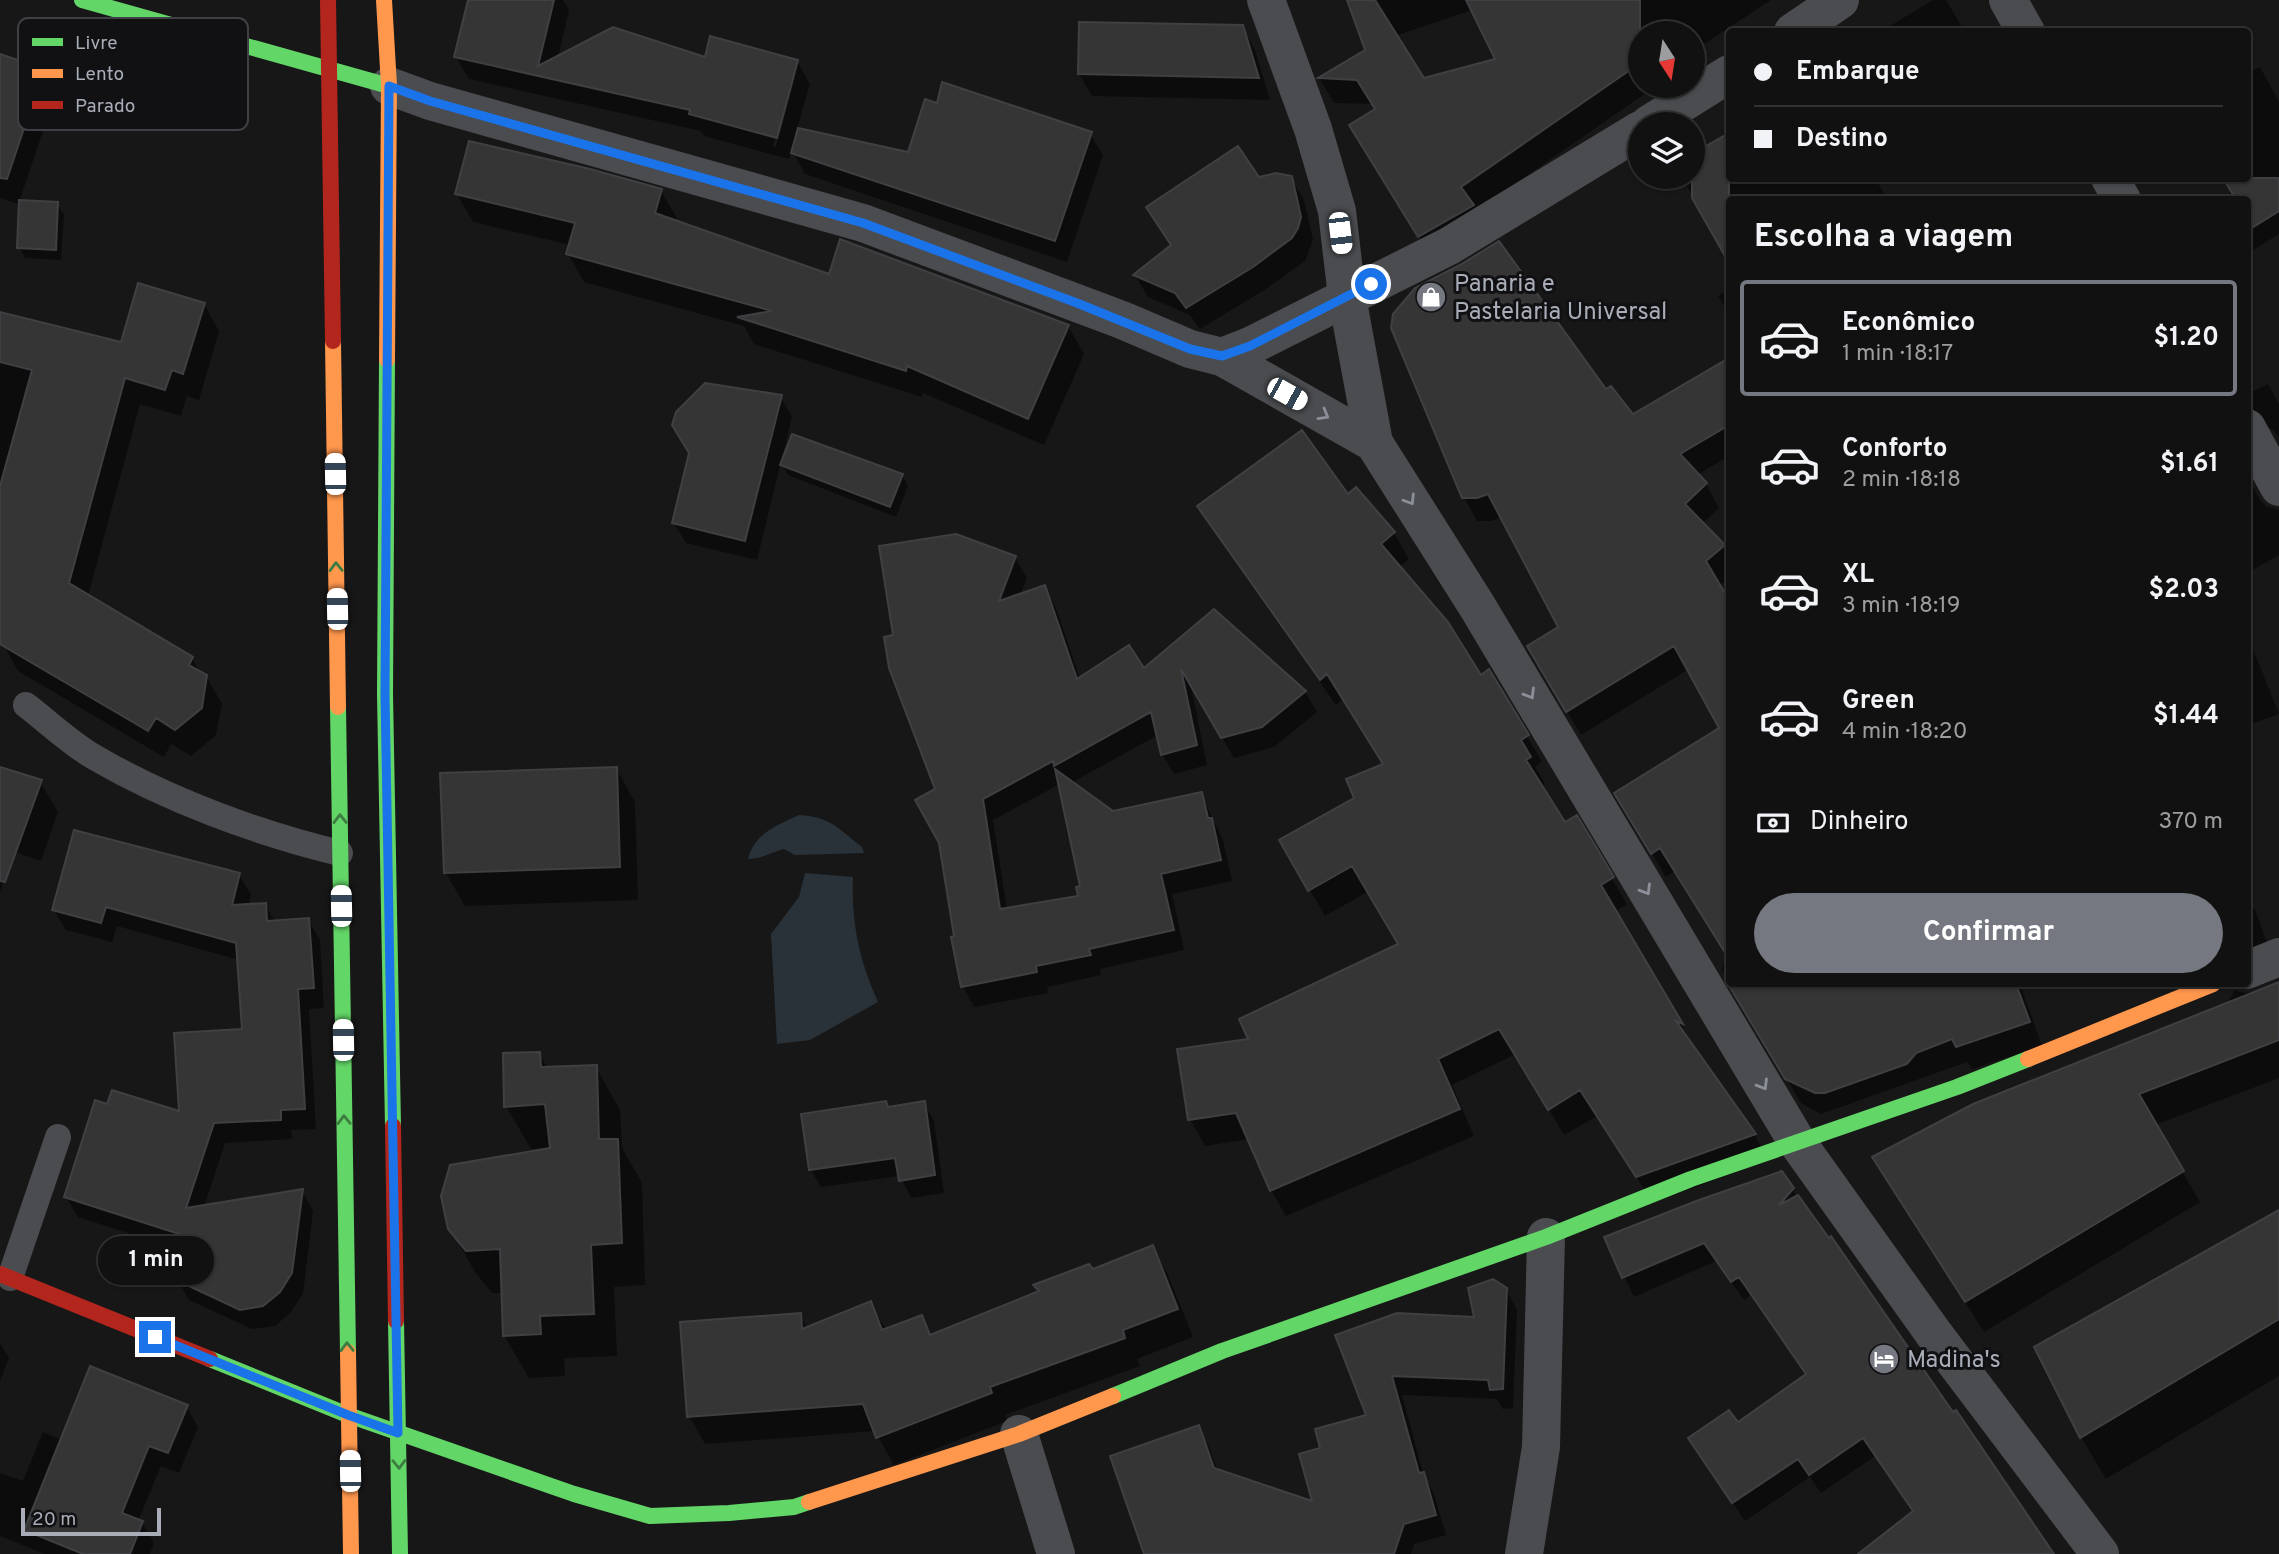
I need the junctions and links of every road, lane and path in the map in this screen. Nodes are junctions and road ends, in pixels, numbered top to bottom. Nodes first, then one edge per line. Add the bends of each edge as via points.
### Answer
1 (82, 0) edge
2 (328, 0) edge
3 (384, 0) edge
4 (1266, 0) edge
5 (1840, 0) edge
6 (2008, 0) edge
7 (148, 18) edge
8 (1799, 28) edge
9 (2024, 28) edge
10 (248, 46) edge
11 (330, 68) junction
12 (1726, 76) edge
13 (389, 86) junction
14 (1668, 112) edge
15 (1628, 137) edge
16 (1347, 297) junction
17 (1222, 356) junction
18 (2251, 435) edge
19 (1374, 443) junction
20 (2279, 486) edge
21 (26, 705) dead end
22 (340, 853) junction
23 (2279, 957) edge
24 (2251, 968) edge
25 (2206, 987) edge
26 (58, 1137) dead end
27 (1797, 1142) junction
28 (1545, 1237) junction
29 (5, 1276) edge
30 (348, 1415) junction
31 (398, 1433) junction
32 (1019, 1434) junction
33 (351, 1554) edge
34 (400, 1554) edge
35 (1056, 1554) edge
36 (1524, 1554) edge
37 (2100, 1554) edge

1 - 7 street
2 - 11 street
3 - 13 street
4 - 16 street via 1337,211
5 - 8 street
6 - 9 street
10 - 11 street
11 - 13 street
22 -> 11 street
12 - 14 street
13 - 17 street via 863,223 1190,349
13 - 31 street via 385,694
15 - 16 street via 1449,246
16 - 17 street
16 - 19 street
17 -> 19 street
18 - 20 street
19 -> 27 street via 1477,606
21 - 22 lane via 93,757 188,803 284,839
30 -> 22 street
23 - 24 street
25 - 27 street via 1957,1087
26 - 29 lane
27 - 28 street
27 - 37 street
28 - 32 street via 1222,1351
28 - 36 street via 1541,1447
29 - 30 street
30 - 31 street
30 - 33 street
31 - 32 street via 650,1516 794,1507
31 -> 34 street
32 - 35 street

